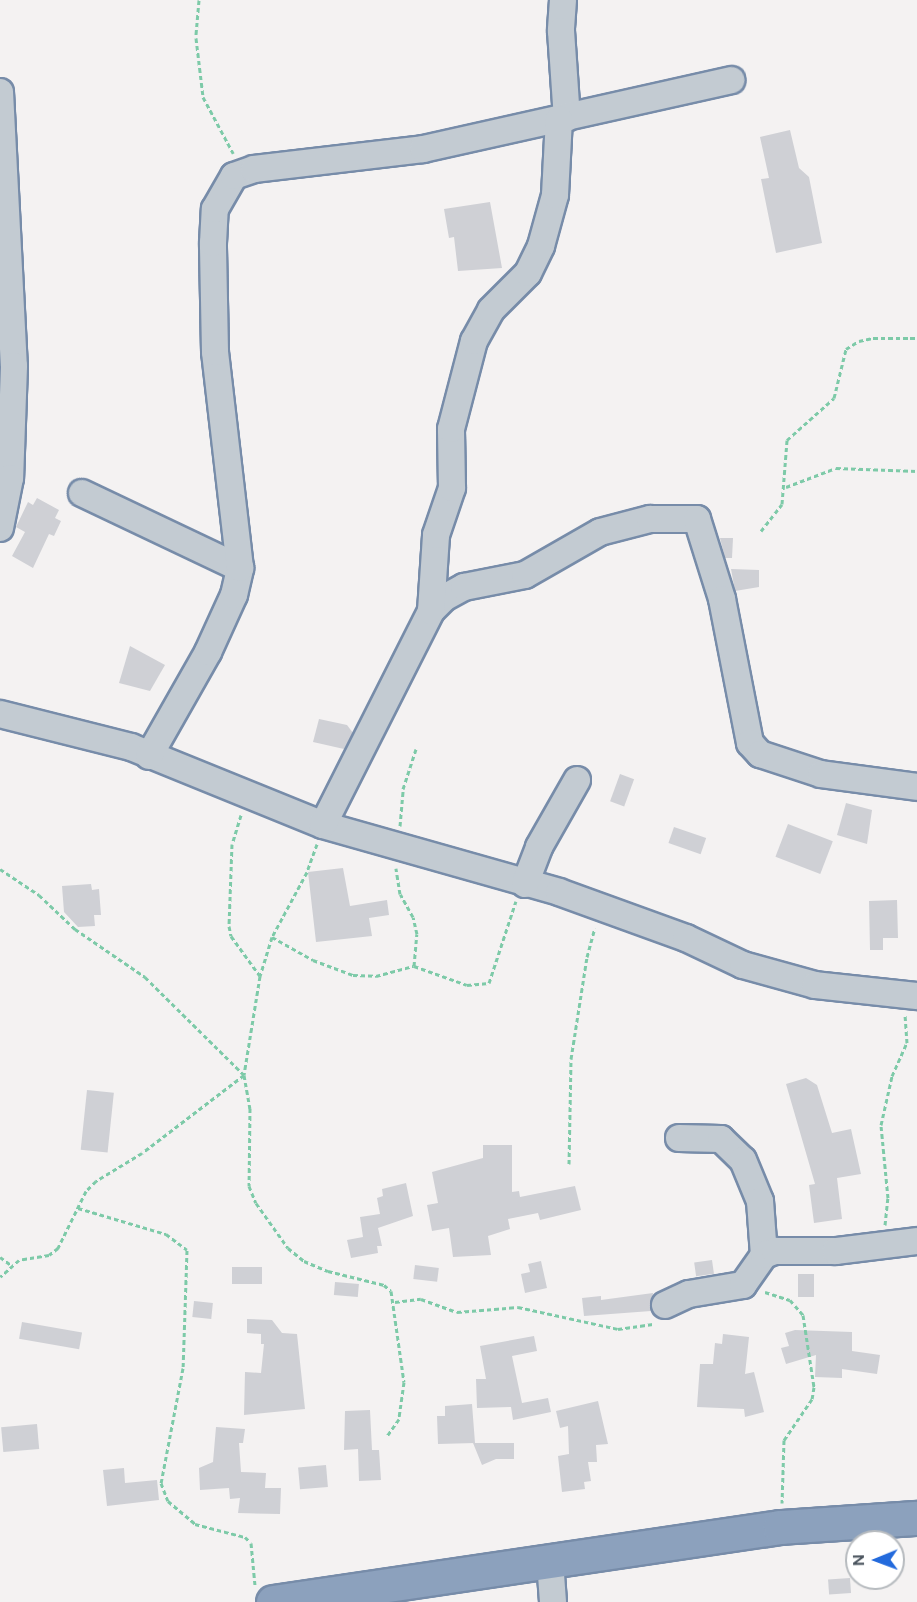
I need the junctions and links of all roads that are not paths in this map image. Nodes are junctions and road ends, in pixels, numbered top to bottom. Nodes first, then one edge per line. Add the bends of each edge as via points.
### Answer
1 (563, 0) edge
2 (731, 80) dead end
3 (0, 92) edge
4 (563, 118) junction
5 (82, 493) dead end
6 (0, 528) edge
7 (240, 568) junction
8 (431, 612) junction
9 (0, 714) edge
10 (149, 756) junction
11 (577, 780) dead end
12 (917, 787) edge
13 (323, 825) junction
14 (526, 884) junction
15 (910, 995) edge
16 (679, 1138) dead end
17 (917, 1241) edge
18 (764, 1255) junction
19 (665, 1305) road end
20 (917, 1518) edge
21 (550, 1561) junction
22 (264, 1597) edge
23 (553, 1602) edge

1 - 4 street
2 - 4 street
3 - 6 street via 14,366 10,478
4 - 7 street via 423,149 254,169 234,176 215,209 213,243 217,374
4 - 8 street via 555,195 541,246 528,273 491,310 474,341 451,429 452,488 436,535
5 - 7 street
7 - 10 street via 234,595 208,652
8 - 12 street via 444,598 465,587 525,575 600,532 650,519 697,519 722,598 750,743 760,754 821,774
8 - 13 street
9 - 10 street via 131,747
10 - 13 street
11 - 14 street via 539,847
13 - 14 street
14 - 15 street via 602,906 743,965 815,985
16 - 18 street via 721,1139 743,1160 760,1201
17 - 18 street via 836,1251 774,1251
18 - 19 street via 743,1286 689,1294
20 - 21 highway via 780,1527
21 - 22 highway
21 - 23 street

